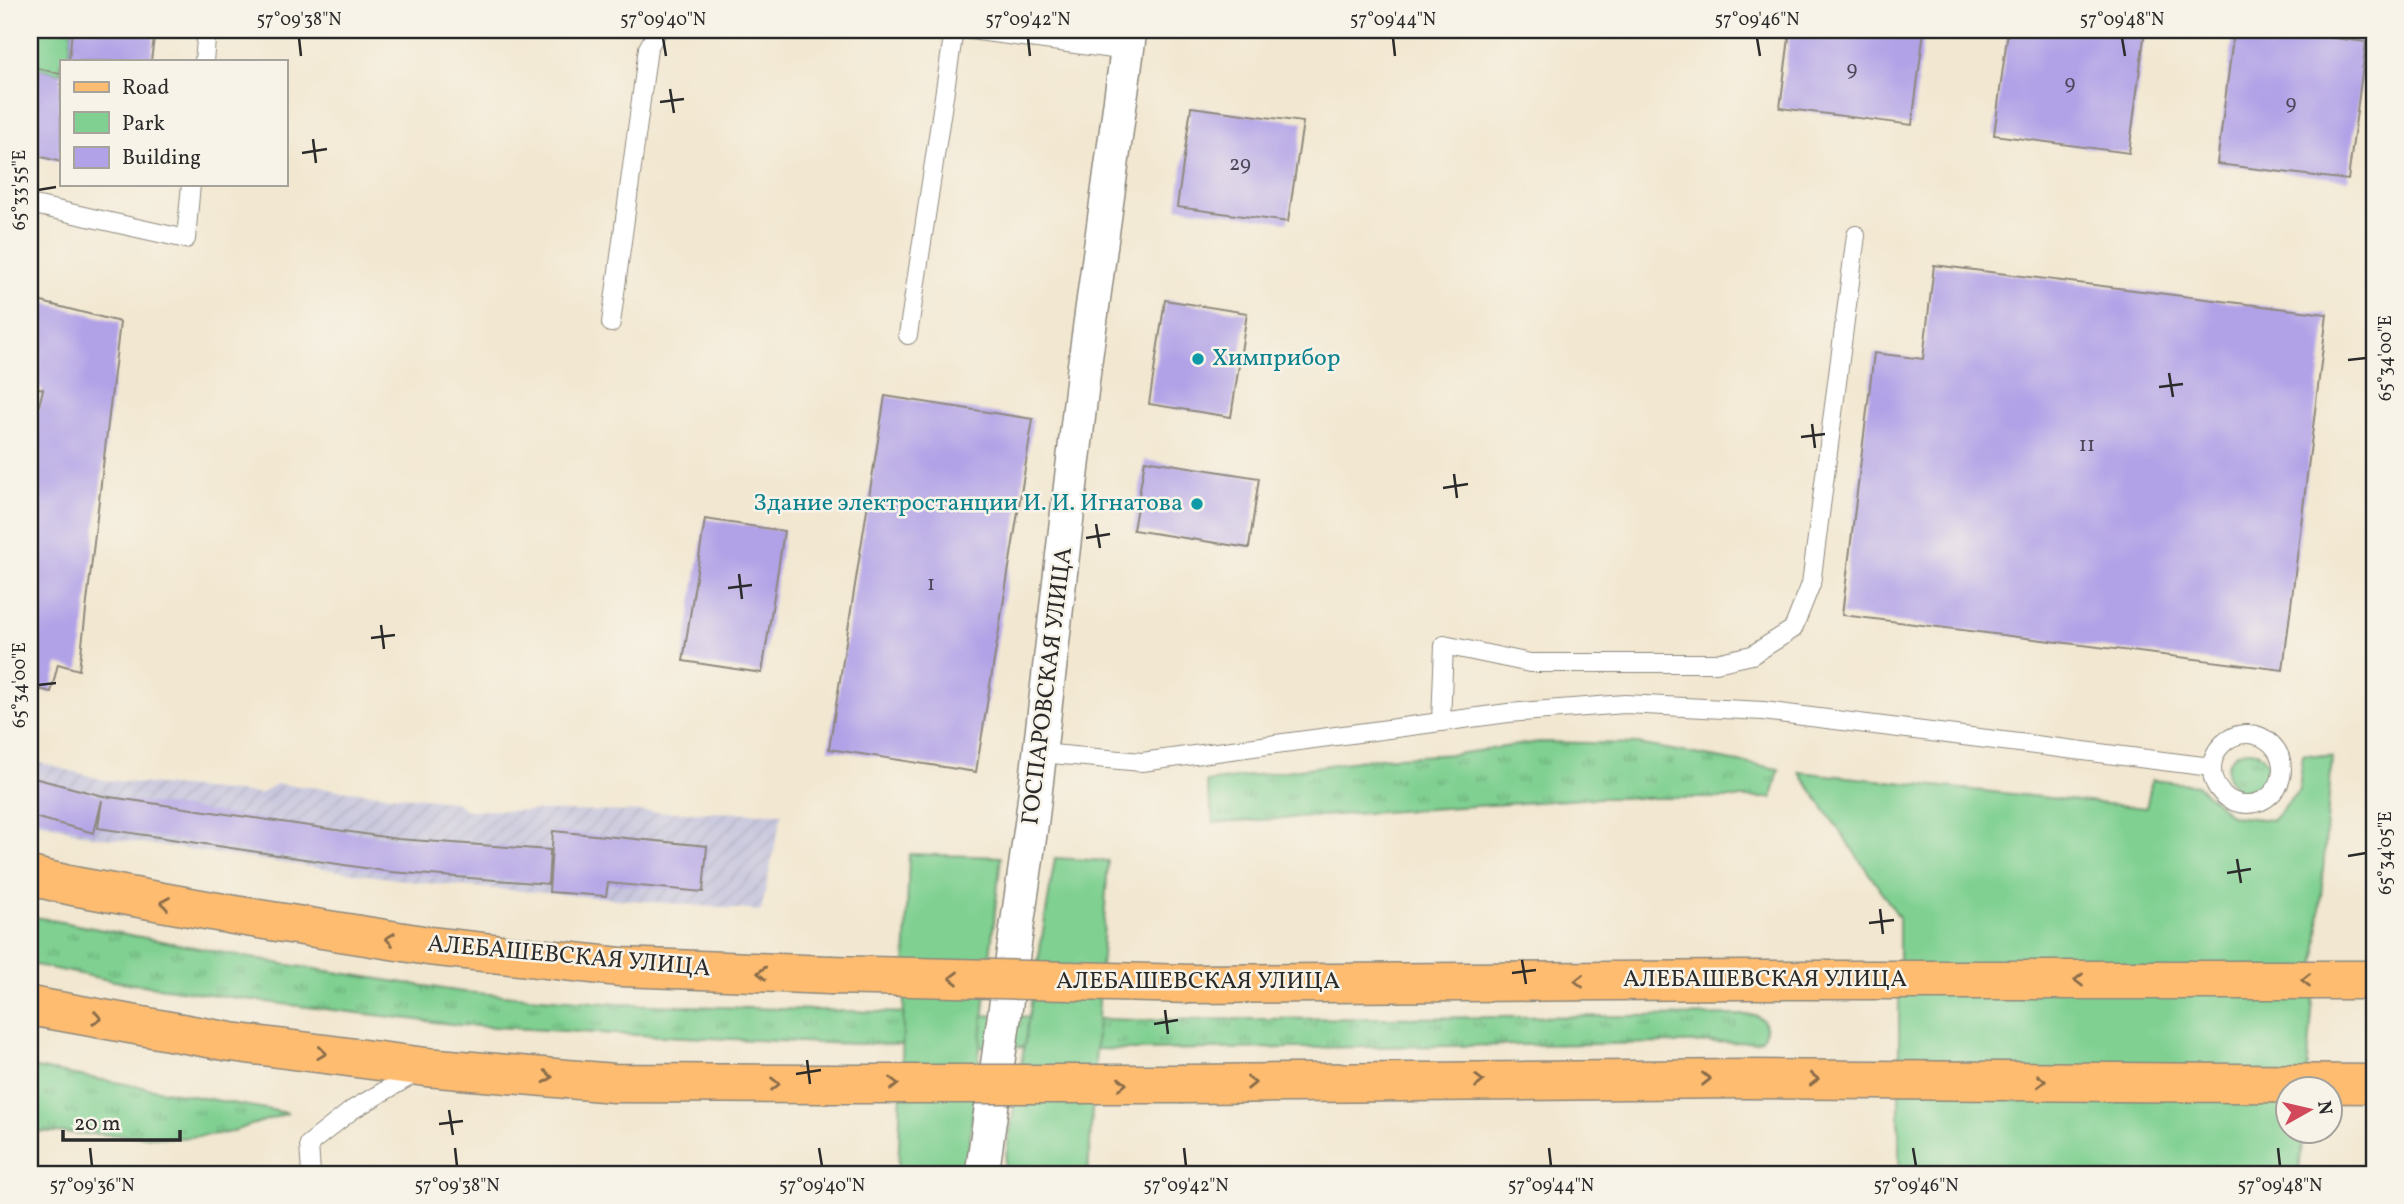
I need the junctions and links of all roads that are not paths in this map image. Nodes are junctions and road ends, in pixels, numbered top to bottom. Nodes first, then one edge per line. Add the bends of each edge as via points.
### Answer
1 (207, 30) edge
2 (658, 30) edge
3 (954, 30) edge
4 (970, 30) edge
5 (1129, 40) edge
6 (204, 60) edge
7 (191, 186) edge
8 (30, 204) edge
9 (1856, 235) dead end
10 (611, 323) dead end
11 (908, 335) dead end
12 (1441, 722) junction
13 (1040, 753) junction
14 (2211, 767) junction
15 (30, 876) edge
16 (2374, 980) edge
17 (30, 1006) edge
18 (426, 1067) junction
19 (2374, 1084) edge
20 (311, 1174) edge
21 (982, 1174) edge

1 - 6 lane
2 - 10 lane via 648,48
3 - 11 lane
4 - 5 lane
5 - 13 street, ГОСПАРОВСКАЯ УЛИЦА via 1084,369
7 - 8 lane via 186,239
9 - 12 lane via 1811,584 1793,629 1752,655 1716,663 1530,663 1444,645
12 - 13 lane via 1142,762
12 - 14 lane via 1625,704 1763,711
13 - 21 street, ГОСПАРОВСКАЯ УЛИЦА
14 - 14 lane via 2217,789 2245,805 2276,790 2282,769 2274,747 2254,734 2242,734 2220,745
16 -> 15 main road, АЛЕБАШЕВСКАЯ УЛИЦА, bridge via 1193,984 621,967 429,946
17 -> 18 main road via 231,1041
18 -> 19 main road, bridge via 614,1083 1746,1079
18 - 20 lane via 352,1110 309,1144

